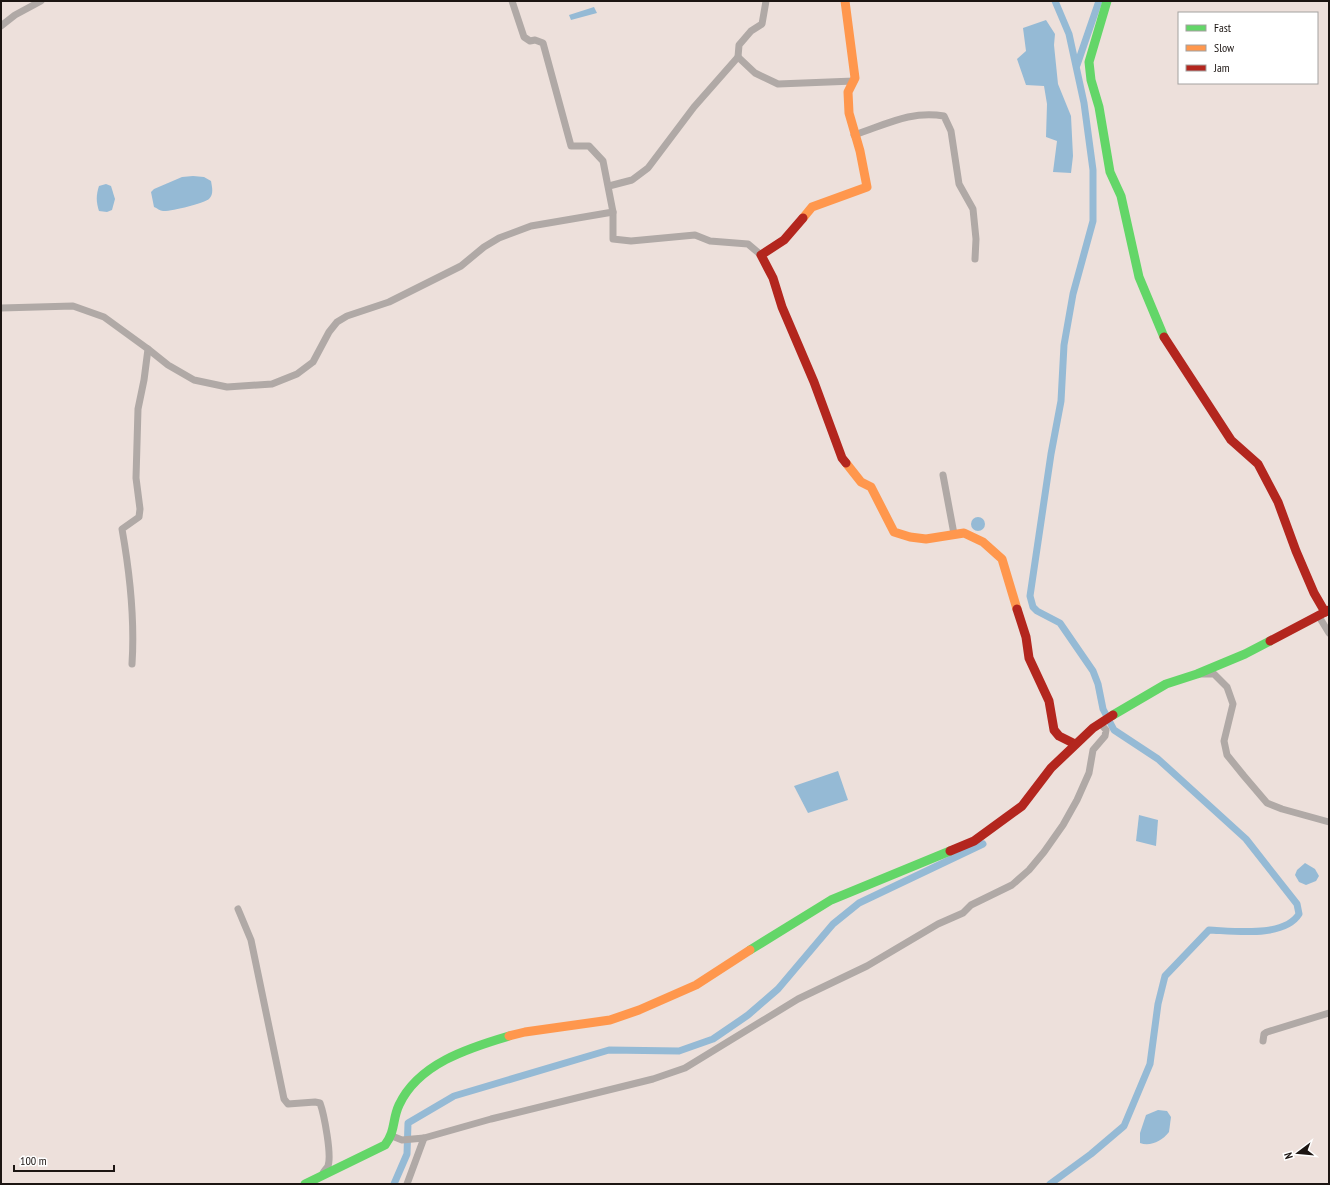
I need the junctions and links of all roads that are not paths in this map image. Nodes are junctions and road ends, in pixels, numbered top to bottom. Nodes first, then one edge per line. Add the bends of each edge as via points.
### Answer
1 (41, 1) edge
2 (512, 1) edge
3 (766, 1) edge
4 (845, 1) edge
5 (1107, 1) edge
6 (1, 26) edge
7 (738, 57) junction
8 (854, 81) junction
9 (854, 135) junction
10 (609, 186) junction
11 (613, 212) junction
12 (761, 255) junction
13 (975, 259) dead end
14 (1, 308) edge
15 (148, 349) junction
16 (943, 475) dead end
17 (954, 534) junction
18 (1324, 612) edge
19 (1329, 633) edge
20 (132, 664) dead end
21 (1197, 674) junction
22 (1101, 724) junction
23 (1075, 744) junction
24 (1329, 822) edge
25 (238, 909) dead end
26 (1329, 1013) edge
27 (1263, 1041) dead end
28 (392, 1136) junction
29 (424, 1138) junction
30 (323, 1174) junction
31 (305, 1184) edge
32 (406, 1184) edge

1 - 6 street
2 - 10 street via 524,37 530,41 543,42 571,146 589,146 603,161
3 - 7 street via 762,24 739,44
4 - 8 street
5 - 18 street via 1089,62 1090,74 1099,107 1110,172 1121,196 1139,277 1161,332 1174,356 1231,440 1258,464 1278,502
7 - 8 street via 755,73 778,84
7 - 10 street via 694,107 648,168 632,180
8 - 9 street via 848,92
9 - 12 street via 867,187 812,207 784,240
9 - 13 street via 912,115 928,113 944,116 951,131 959,184 973,209
10 - 11 street
11 - 12 street via 613,239 631,241 694,235 710,241 748,244
11 - 15 street via 531,226 499,238 461,266 389,302 347,316 337,322 313,362 297,374 272,384 227,387 194,380 168,365
12 - 17 street via 773,278 842,458 862,482 871,487 894,532 911,539 937,538
14 - 15 street via 73,306 104,317
15 - 20 street via 138,409 136,478 139,517 122,529 134,617
16 - 17 street
17 - 23 street via 975,537 998,552 1026,637 1029,658 1048,701 1054,730 1059,736
18 - 19 street
18 - 21 street via 1245,654
21 - 22 street via 1166,684
21 - 24 street via 1214,674 1227,686 1233,704 1224,741 1227,755 1267,803
22 - 23 street via 1092,728
22 - 29 street via 1106,732 1093,750 1089,773 1077,800 1044,852 1012,885 983,898 962,913 938,924 867,966 798,999 685,1068 653,1079
23 - 28 street via 1051,768 1022,806 974,841 831,900 696,985 610,1020 525,1032 493,1041 439,1063 422,1074 409,1087 398,1107
25 - 30 street via 250,940 284,1099 288,1104 320,1103 323,1110 328,1134 329,1165
26 - 27 street via 1267,1032
28 - 29 street via 402,1140
28 - 30 street via 385,1145
29 - 32 street
30 - 31 street

